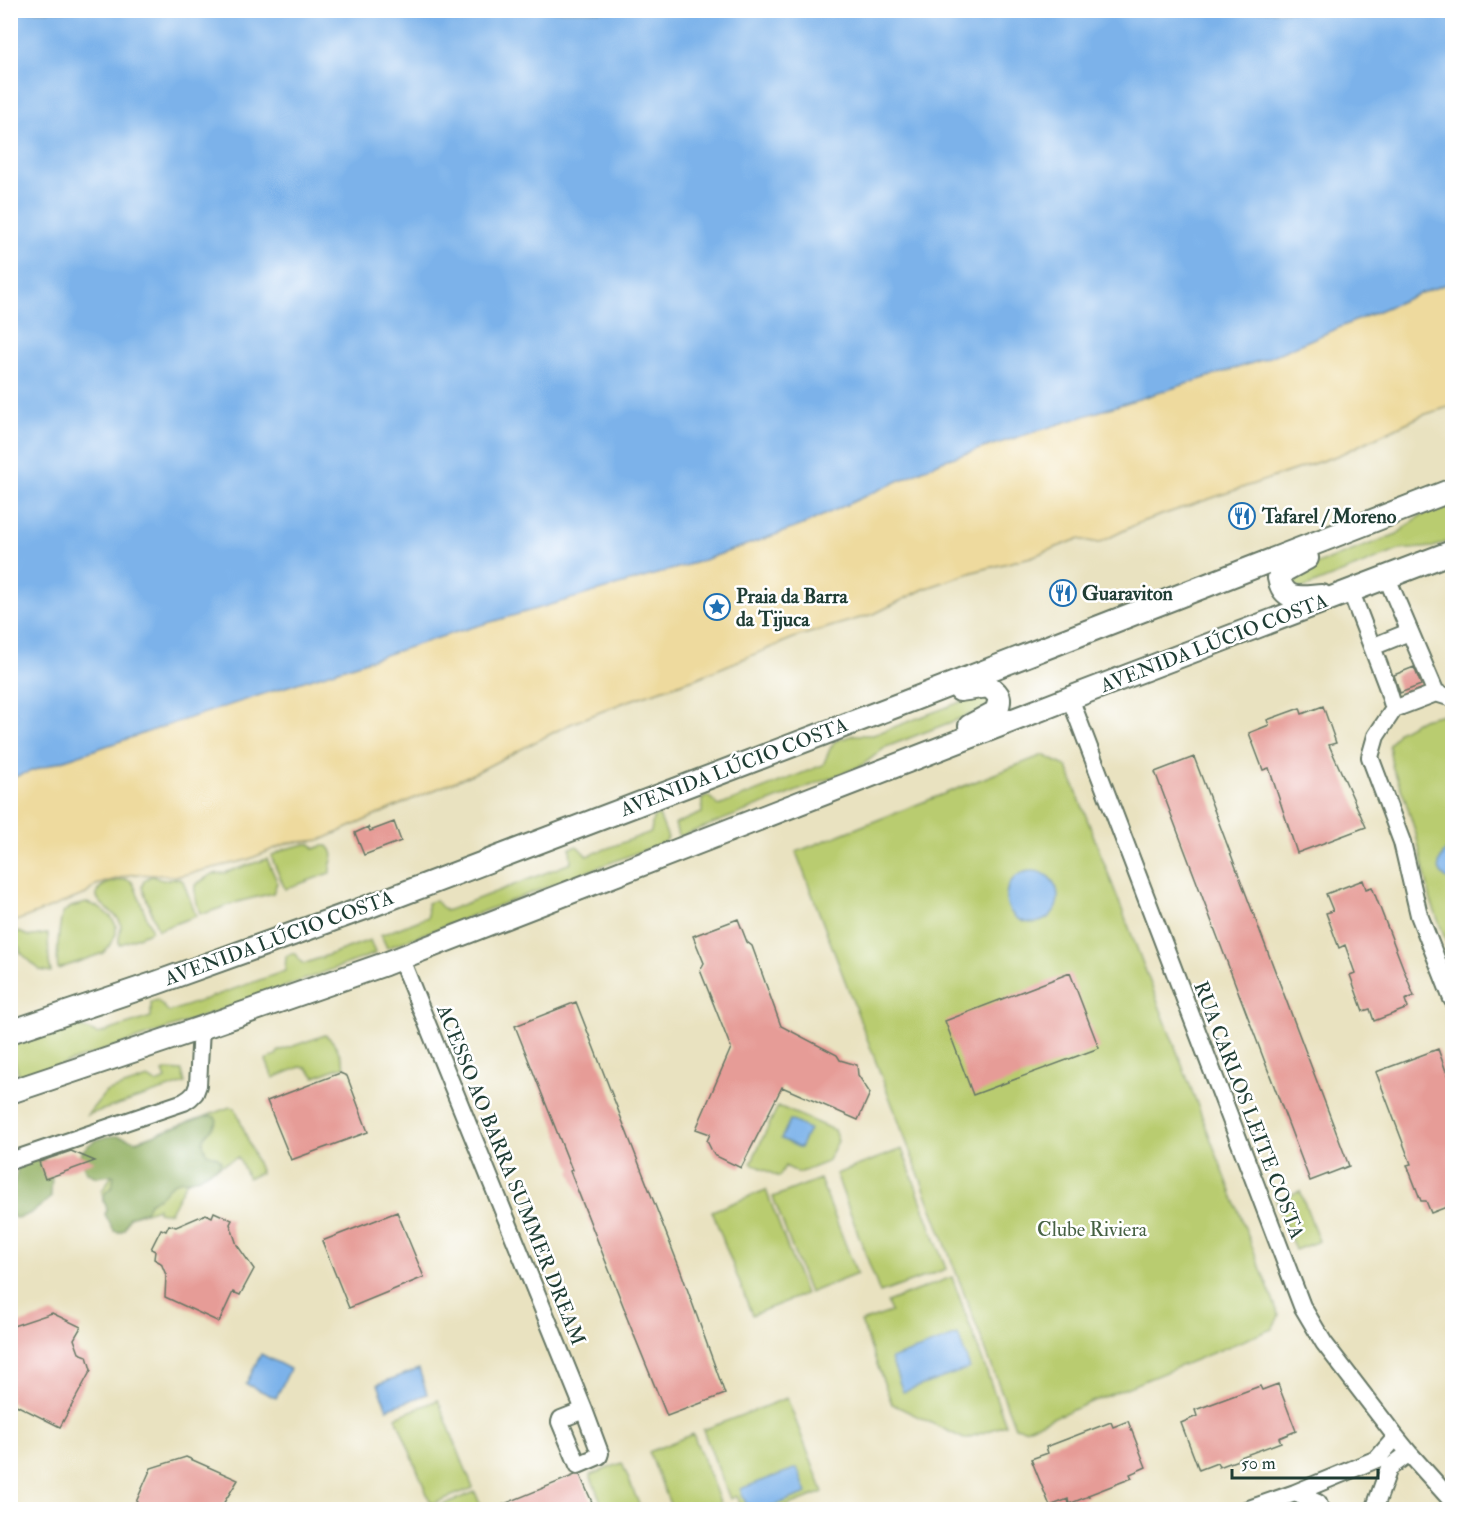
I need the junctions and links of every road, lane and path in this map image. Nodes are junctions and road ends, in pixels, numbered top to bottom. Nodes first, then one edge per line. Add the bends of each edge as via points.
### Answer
1 (1452, 490) edge
2 (1385, 517) junction
3 (1452, 552) edge
4 (1387, 578) junction
5 (1347, 593) junction
6 (1409, 632) junction
7 (1372, 647) junction
8 (1444, 695) edge
9 (1070, 698) junction
10 (901, 704) junction
11 (1394, 709) junction
12 (906, 762) junction
13 (400, 957) junction
14 (1452, 999) edge
15 (201, 1028) junction
16 (10, 1032) edge
17 (10, 1092) edge
18 (10, 1161) edge
19 (584, 1410) dead end
20 (1396, 1437) junction
21 (1409, 1453) junction
22 (1294, 1492) junction
23 (1452, 1501) edge
24 (1246, 1509) edge
25 (1321, 1509) edge
26 (1374, 1509) edge

1 - 2 main road, AVENIDA LÚCIO COSTA
2 - 5 main road via 1284,571 1279,578 1287,595 1296,597
2 - 10 main road, AVENIDA LÚCIO COSTA
3 - 4 main road, AVENIDA LÚCIO COSTA
4 - 5 main road, AVENIDA LÚCIO COSTA
4 - 6 street
5 - 7 street
5 - 9 main road, AVENIDA LÚCIO COSTA
6 - 7 street
6 - 8 street
7 - 11 street
8 - 11 street
9 - 12 main road, AVENIDA LÚCIO COSTA
9 - 20 street, RUA CARLOS LEITE COSTA via 1302,1306 1324,1344
10 - 12 main road via 988,686 1000,700 996,712
10 - 16 main road, AVENIDA LÚCIO COSTA via 365,908
11 - 14 street via 1376,736 1370,758 1402,842 1419,915
12 - 13 main road, AVENIDA LÚCIO COSTA
13 - 15 main road, AVENIDA LÚCIO COSTA
13 - 19 street, ACESSO AO BARRA SUMMER DREAM
15 - 17 main road, AVENIDA LÚCIO COSTA
15 - 18 street via 198,1085 190,1098
20 - 21 street, RUA CARLOS LEITE COSTA
20 - 22 street via 1377,1459
21 - 23 street, RUA CARLOS LEITE COSTA
21 - 26 street via 1389,1468
22 - 24 street
22 - 25 street via 1318,1503

